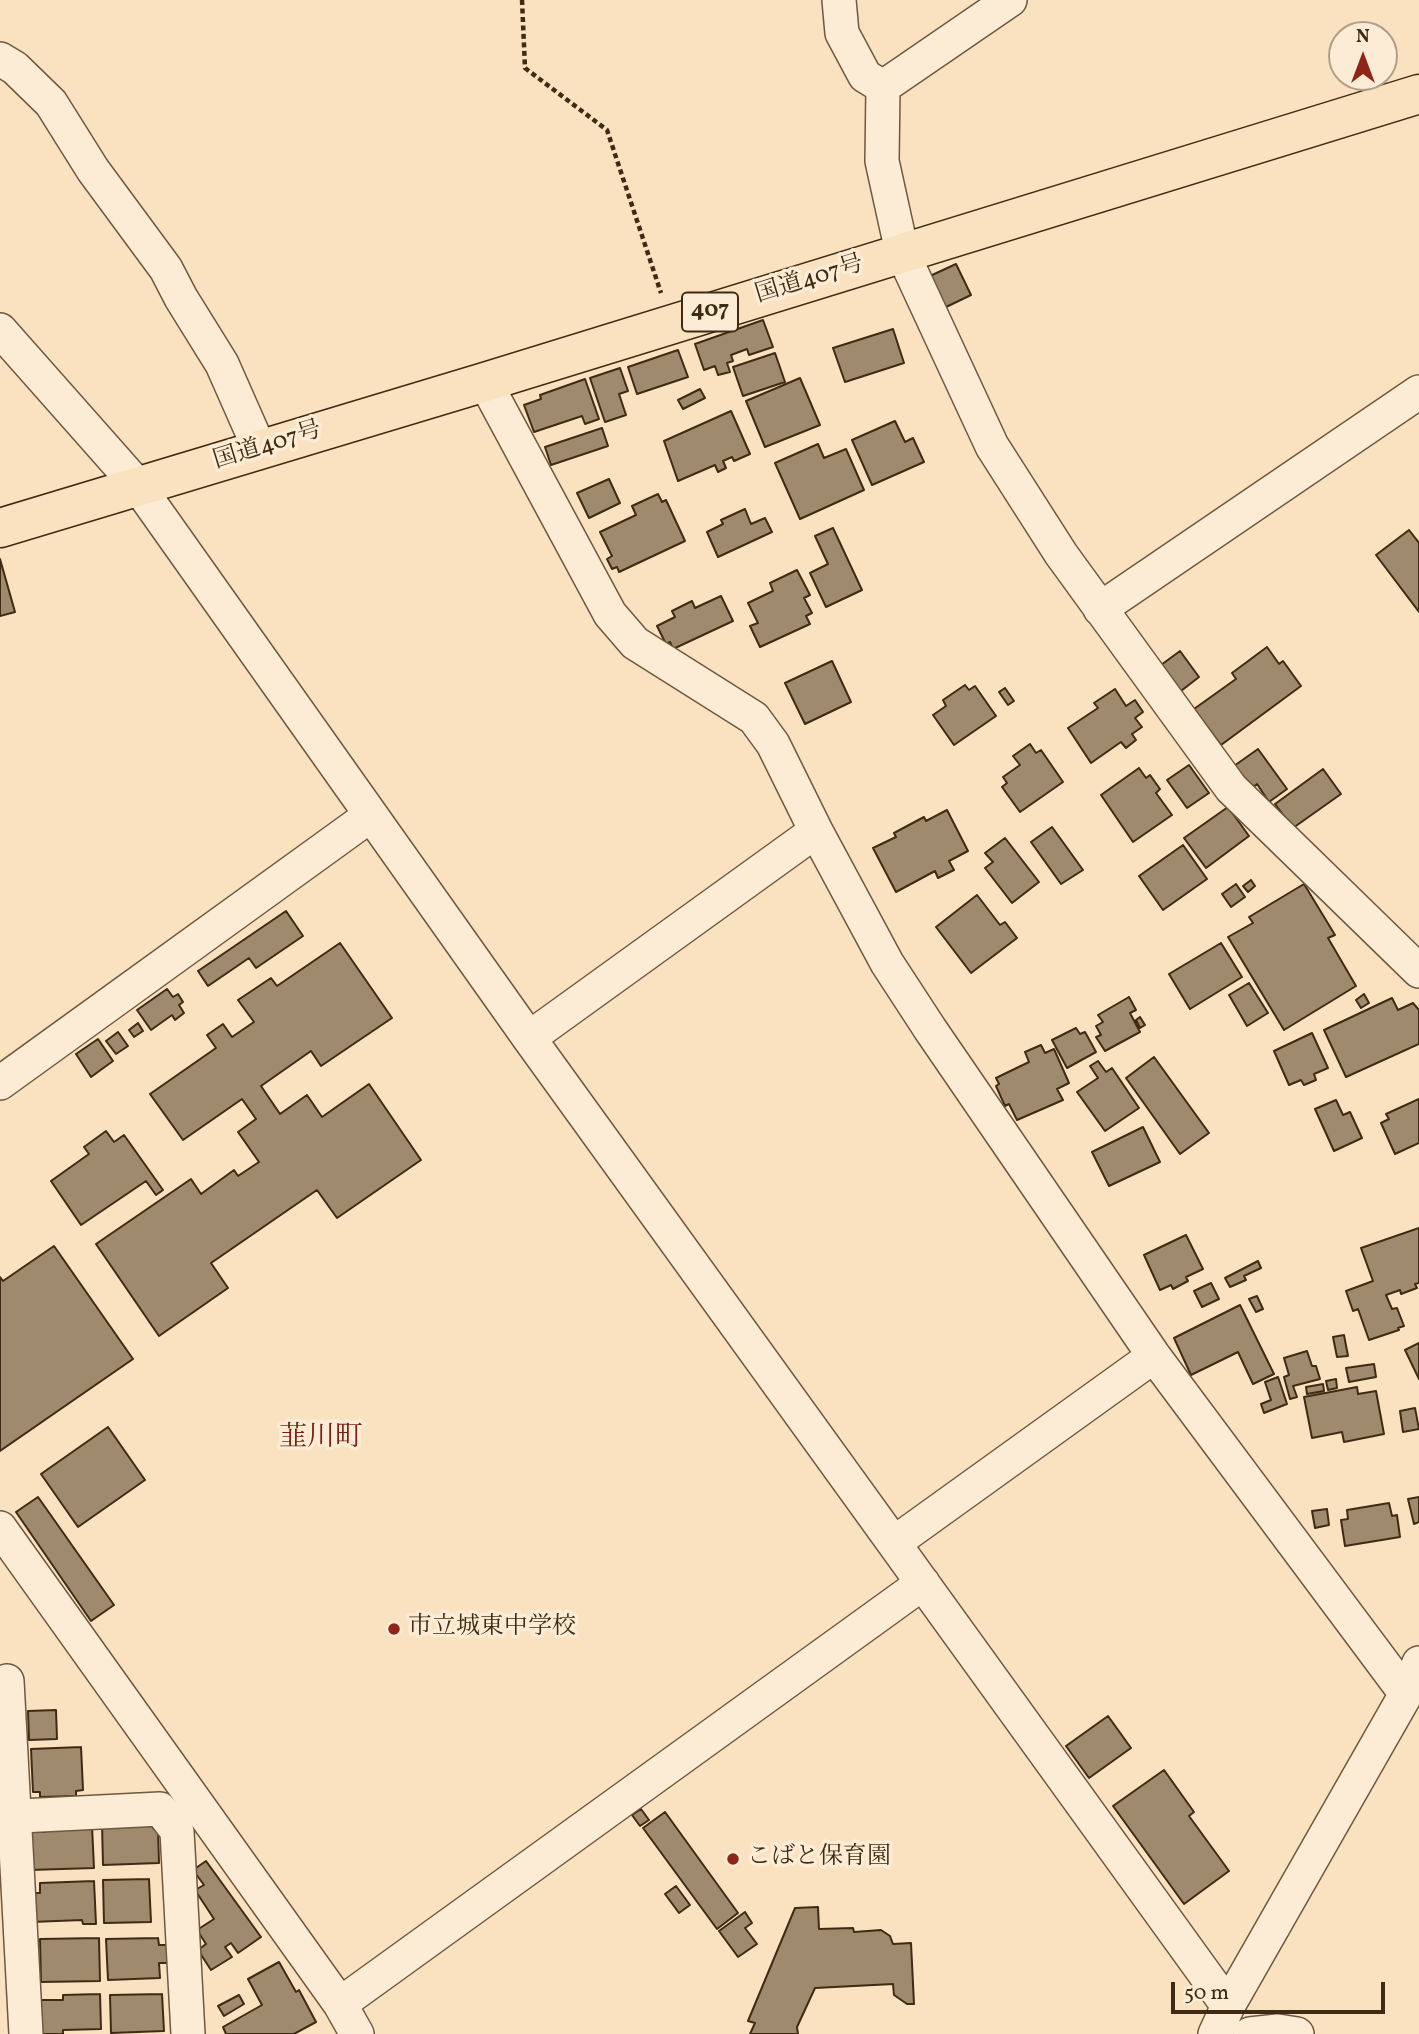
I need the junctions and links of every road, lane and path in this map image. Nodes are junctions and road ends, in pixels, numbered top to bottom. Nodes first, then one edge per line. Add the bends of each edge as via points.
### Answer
1 (522, 0) edge
2 (839, 0) edge
3 (1010, 0) edge
4 (0, 59) edge
5 (883, 87) junction
6 (1419, 94) edge
7 (902, 252) junction
8 (672, 324) junction
9 (0, 330) edge
10 (485, 382) junction
11 (1419, 392) edge
12 (260, 450) junction
13 (138, 486) junction
14 (0, 528) edge
15 (1100, 609) junction
16 (371, 815) junction
17 (816, 831) junction
18 (1419, 971) edge
19 (529, 1038) junction
20 (0, 1083) edge
21 (1154, 1356) junction
22 (0, 1528) edge
23 (894, 1543) junction
24 (923, 1583) junction
25 (1415, 1673) edge
26 (7, 1681) dead end
27 (7, 1816) edge
28 (340, 2004) junction
29 (1221, 2020) edge
30 (26, 2034) edge
31 (188, 2034) edge
32 (357, 2034) edge
33 (1250, 2034) edge
34 (1297, 2034) edge

1 - 8 path via 525,68 607,130
2 - 5 street via 842,33 865,76
3 - 5 street
4 - 12 street via 51,103 93,170 166,269 222,364
5 - 7 street via 882,161
6 - 7 highway, 国道407号 / 407
7 - 8 highway, 国道407号 / 407
7 - 15 street via 992,446
8 - 10 highway, 国道407号 / 407
9 - 13 street
10 - 12 highway, 国道407号 / 407
10 - 17 street via 610,614 635,643 754,718 774,744
11 - 15 street
12 - 13 highway, 国道407号 / 407
13 - 14 highway, 国道407号 / 407
13 - 16 street
15 - 18 street via 1231,788
16 - 19 street
16 - 20 street
17 - 19 street
17 - 21 street via 887,963
19 - 23 street
21 - 23 street
21 - 25 street
22 - 28 street
23 - 24 street
24 - 28 street
24 - 29 street
25 - 29 street
26 - 27 street
27 - 30 street
27 - 31 street via 160,1809 177,1831
28 - 32 street
33 - 34 street

